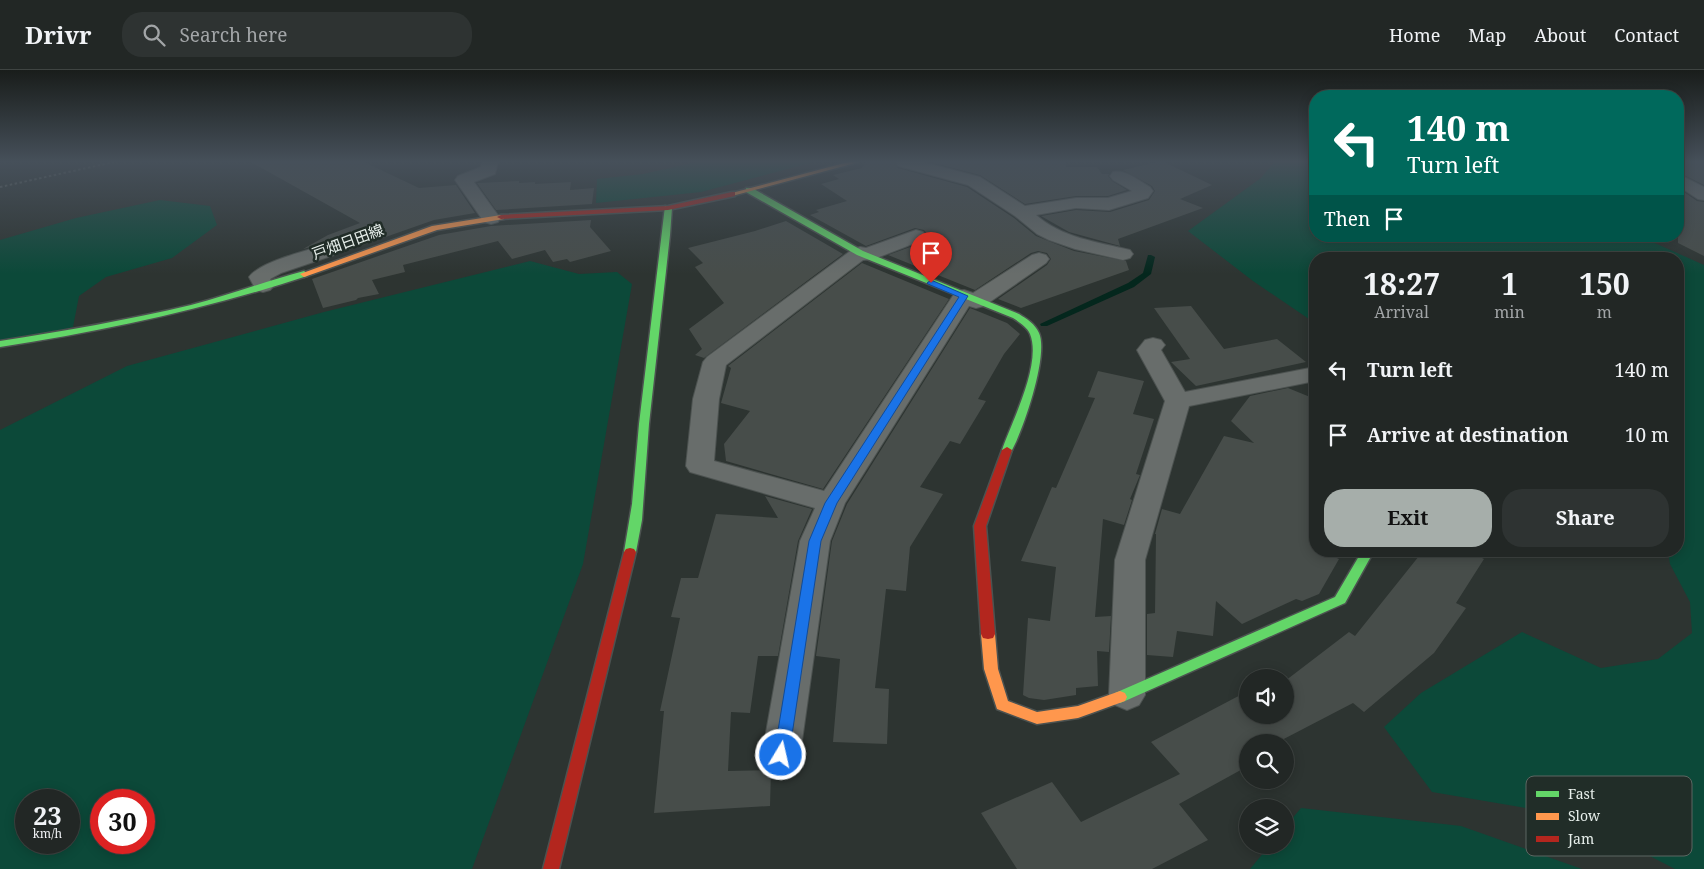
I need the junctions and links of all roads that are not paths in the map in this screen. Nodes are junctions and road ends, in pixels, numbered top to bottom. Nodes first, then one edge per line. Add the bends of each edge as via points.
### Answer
1 (478, 199) edge
2 (707, 199) edge
3 (766, 199) edge
4 (1002, 199) edge
5 (1125, 199) edge
6 (668, 208) junction
7 (1022, 212) junction
8 (491, 218) junction
9 (916, 236) dead end
10 (330, 250) dead end
11 (863, 254) junction
12 (1123, 254) dead end
13 (1039, 259) dead end
14 (263, 286) junction
15 (970, 299) junction
16 (0, 344) edge
17 (1154, 345) dead end
18 (1309, 375) edge
19 (1178, 401) junction
20 (831, 503) junction
21 (1365, 557) edge
22 (1127, 695) junction
23 (781, 755) dead end
24 (551, 869) edge

1 - 8 street
2 - 6 street, 戸畑日田線
3 - 11 street
4 - 7 street
5 - 7 street via 1109,204 1076,203
6 - 8 street, 戸畑日田線
6 - 24 street via 635,534
7 - 12 street via 1039,228 1062,239
8 - 14 street, 戸畑日田線 via 436,228
9 - 11 street
10 - 14 street via 259,277
11 - 15 street
11 - 20 street via 715,362 706,399 700,466
13 - 15 street
14 - 16 street, 戸畑日田線 via 155,315
15 - 20 street
15 - 22 street via 1016,316 1032,326 1038,339 1038,364 980,526 991,669 1002,705 1037,718 1078,712
17 - 19 street via 1149,350
18 - 19 street
19 - 22 street via 1130,560
20 - 23 street via 815,541
21 - 22 street via 1340,600

